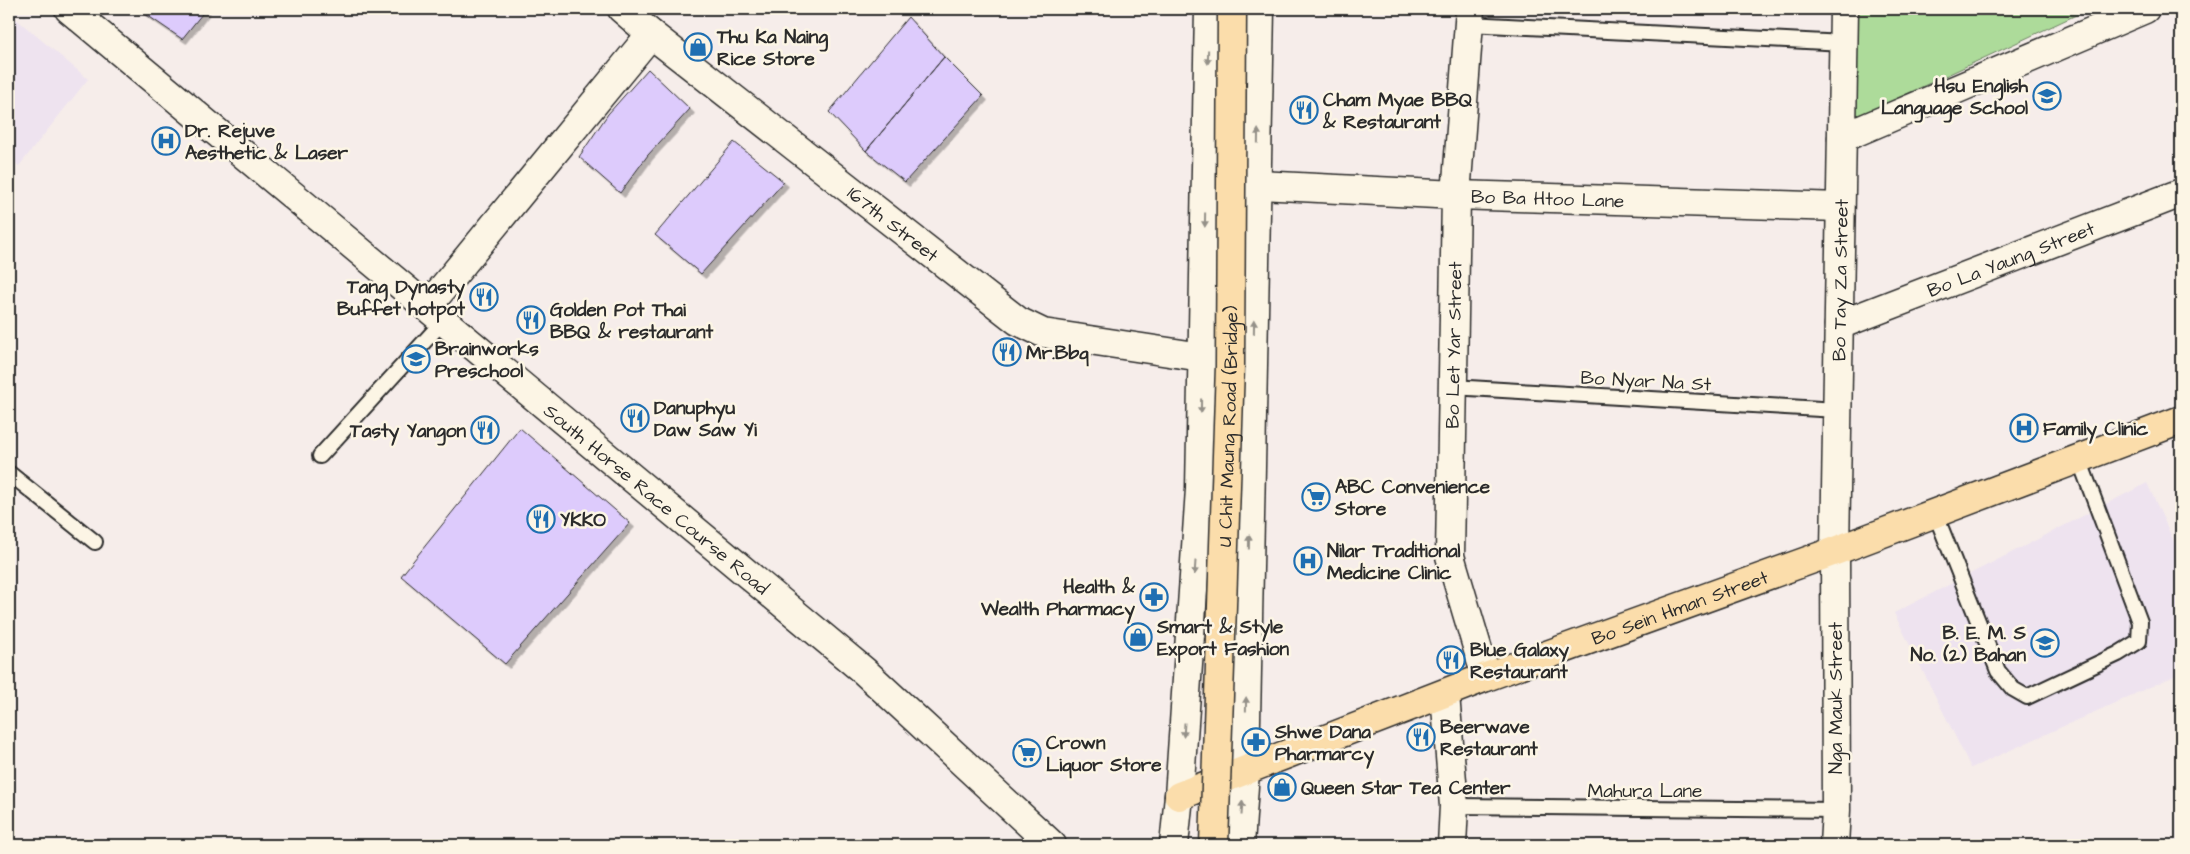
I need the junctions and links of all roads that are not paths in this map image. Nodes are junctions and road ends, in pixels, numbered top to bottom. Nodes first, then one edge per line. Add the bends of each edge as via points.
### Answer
1 (69, 9) edge
2 (622, 9) edge
3 (1844, 9) edge
4 (2146, 9) edge
5 (1217, 13) edge
6 (1260, 16) edge
7 (1470, 16) edge
8 (651, 34) junction
9 (1844, 43) junction
10 (1842, 138) junction
11 (1257, 185) junction
12 (2181, 193) edge
13 (1456, 195) junction
14 (1840, 207) junction
15 (436, 313) junction
16 (1839, 324) junction
17 (1202, 357) junction
18 (1253, 361) junction
19 (1452, 387) junction
20 (1838, 410) junction
21 (2181, 420) edge
22 (320, 456) dead end
23 (2079, 459) junction
24 (9, 473) edge
25 (1200, 489) junction
26 (1250, 492) junction
27 (1935, 513) junction
28 (95, 542) dead end
29 (1835, 551) junction
30 (1486, 677) junction
31 (1445, 694) junction
32 (1244, 770) junction
33 (1180, 796) junction
34 (1454, 806) junction
35 (1836, 810) junction
36 (1052, 845) edge
37 (1174, 845) edge
38 (1214, 845) edge
39 (1240, 845) edge
40 (1452, 845) edge
41 (1834, 845) edge

1 - 15 street, South Horse Race Course Road
2 - 8 street, 167th Street
3 - 9 street, Bo Tay Za Street
4 - 10 street
5 - 6 street
5 -> 17 street
5 - 38 main road, U Chit Maung Road (Bridge), bridge via 1230,366
11 -> 6 street
7 - 9 lane
7 - 13 street, Bo Let Yar Street
8 - 15 street
8 - 17 street, 167th Street via 1018,321 1043,334
9 - 10 street, Bo Tay Za Street
10 - 14 street, Bo Tay Za Street
11 - 13 street, Bo Ba Htoo Lane
18 -> 11 street
12 - 16 street, Bo La Yaung Street
13 - 14 street, Bo Ba Htoo Lane
13 - 19 street, Bo Let Yar Street
14 - 16 street, Bo Tay Za Street
15 - 22 lane
15 - 36 street, South Horse Race Course Road via 864,671
16 - 20 street, Bo Tay Za Street
17 - 18 lane
17 -> 25 street
18 - 26 street
19 - 20 lane, Bo Nyar Na St
19 - 30 street, Bo Let Yar Street via 1450,556
20 - 29 street, Bo Tay Za Street
21 - 23 main road, Bo Sein Hman Street
23 - 27 main road, Bo Sein Hman Street
23 - 27 lane via 2140,622 2139,641 2027,697 2013,689 1998,671
24 - 28 lane
25 - 26 street
25 -> 33 street
32 -> 26 street
27 - 29 main road, Bo Sein Hman Street
29 - 30 main road, Bo Sein Hman Street
29 - 35 street, Nga Mauk Street
30 - 31 main road, Bo Sein Hman Street
31 - 32 main road, Bo Sein Hman Street
31 - 34 street
32 - 33 main road, Bo Sein Hman Street
39 -> 32 street
33 - 37 street
34 - 35 lane, Mahura Lane
34 - 40 street
35 - 41 street, Nga Mauk Street

